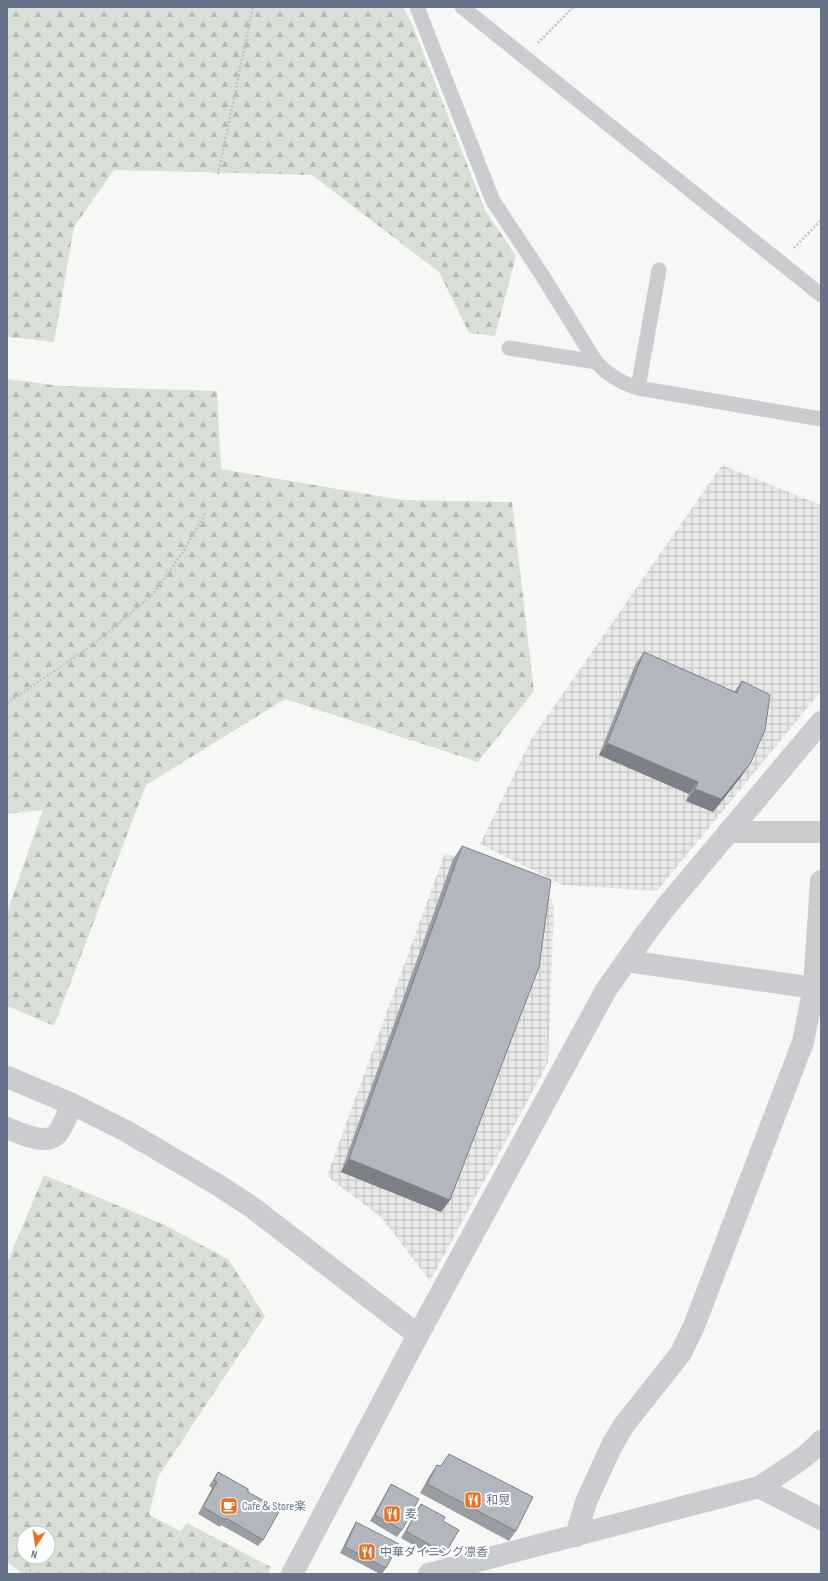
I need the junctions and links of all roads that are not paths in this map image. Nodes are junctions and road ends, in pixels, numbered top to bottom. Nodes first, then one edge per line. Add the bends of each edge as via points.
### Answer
1 (417, 7) edge
2 (462, 7) edge
3 (659, 270) dead end
4 (821, 295) edge
5 (509, 348) dead end
6 (596, 362) junction
7 (638, 388) junction
8 (821, 419) edge
9 (821, 722) edge
10 (728, 832) junction
11 (821, 832) edge
12 (821, 881) edge
13 (627, 960) junction
14 (818, 988) edge
15 (7, 1077) edge
16 (72, 1104) junction
17 (7, 1128) edge
18 (418, 1335) junction
19 (821, 1441) edge
20 (759, 1487) junction
21 (821, 1519) edge
22 (576, 1536) junction
23 (292, 1574) edge
24 (429, 1574) edge

1 - 6 lane via 493,201
2 - 4 lane
3 - 7 lane
5 - 6 lane
6 - 7 lane via 612,377
7 - 8 lane
9 - 10 street
10 - 11 street
10 - 13 street via 665,908
12 - 14 street
13 - 14 street
13 - 18 street via 606,990
14 - 22 street via 803,1042 694,1326 681,1353 624,1425 612,1445 586,1502
15 - 16 street
16 - 17 street via 57,1134 49,1139 37,1139
16 - 18 street via 133,1135 253,1208
18 - 23 street
19 - 20 street via 788,1469
20 - 21 street
20 - 22 street
22 - 24 street

